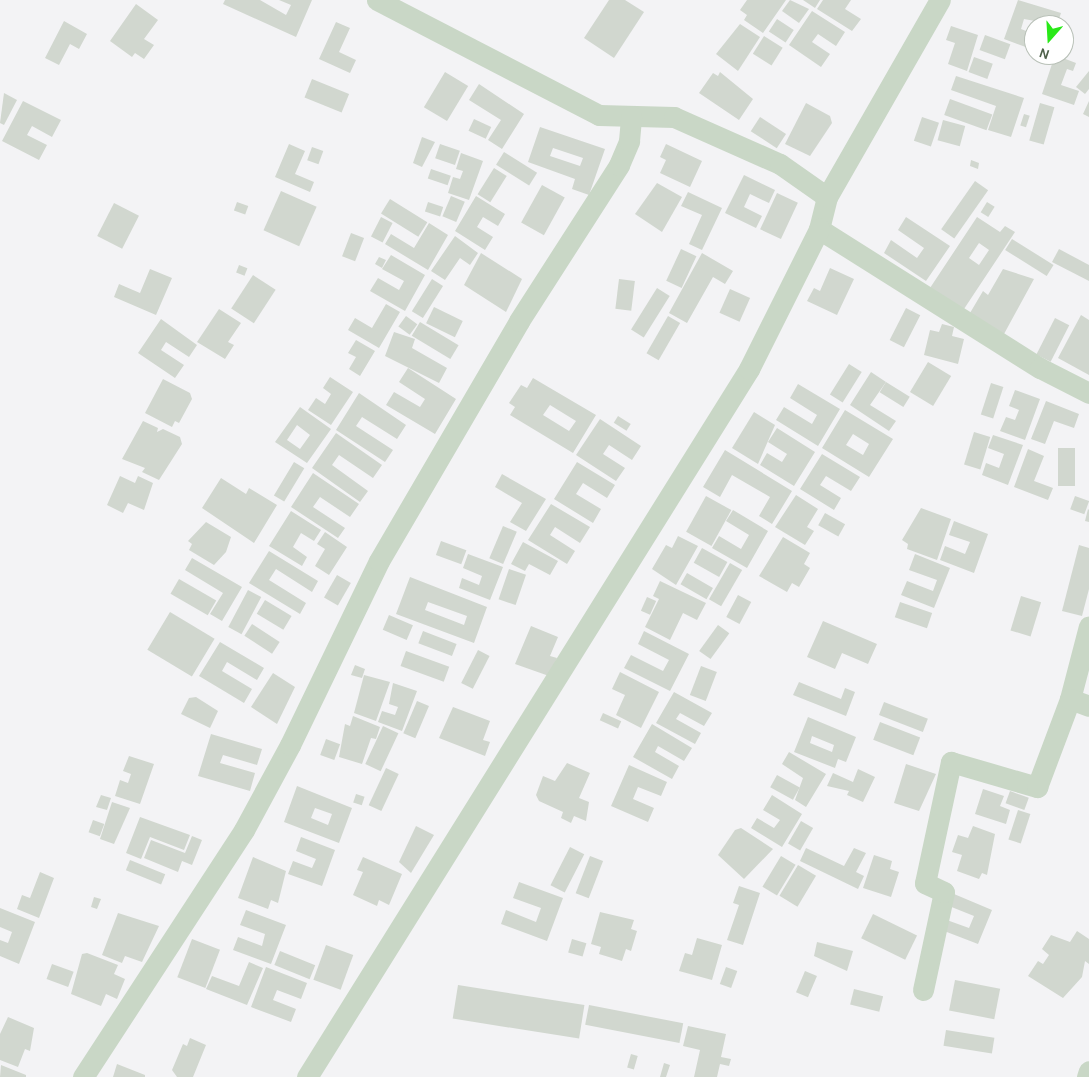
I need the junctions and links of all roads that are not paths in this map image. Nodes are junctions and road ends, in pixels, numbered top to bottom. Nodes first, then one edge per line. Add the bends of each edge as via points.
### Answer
1 (377, 0) edge
2 (940, 0) edge
3 (631, 116) junction
4 (827, 197) junction
5 (819, 229) junction
6 (1089, 393) edge
7 (1089, 626) edge
8 (1080, 702) edge
9 (923, 990) dead end
10 (1089, 1071) edge
11 (83, 1077) edge
12 (308, 1077) edge
13 (1087, 1077) edge

1 - 3 street via 599,115
2 - 4 street
3 - 4 street via 674,117 780,164
3 - 11 street via 629,141 619,165 519,321 379,561 290,745 244,830
4 - 5 street
5 - 6 street via 1040,368
5 - 12 street via 750,369
7 - 8 street
8 - 9 street via 1037,787 950,762 925,883 944,892
10 - 13 street

